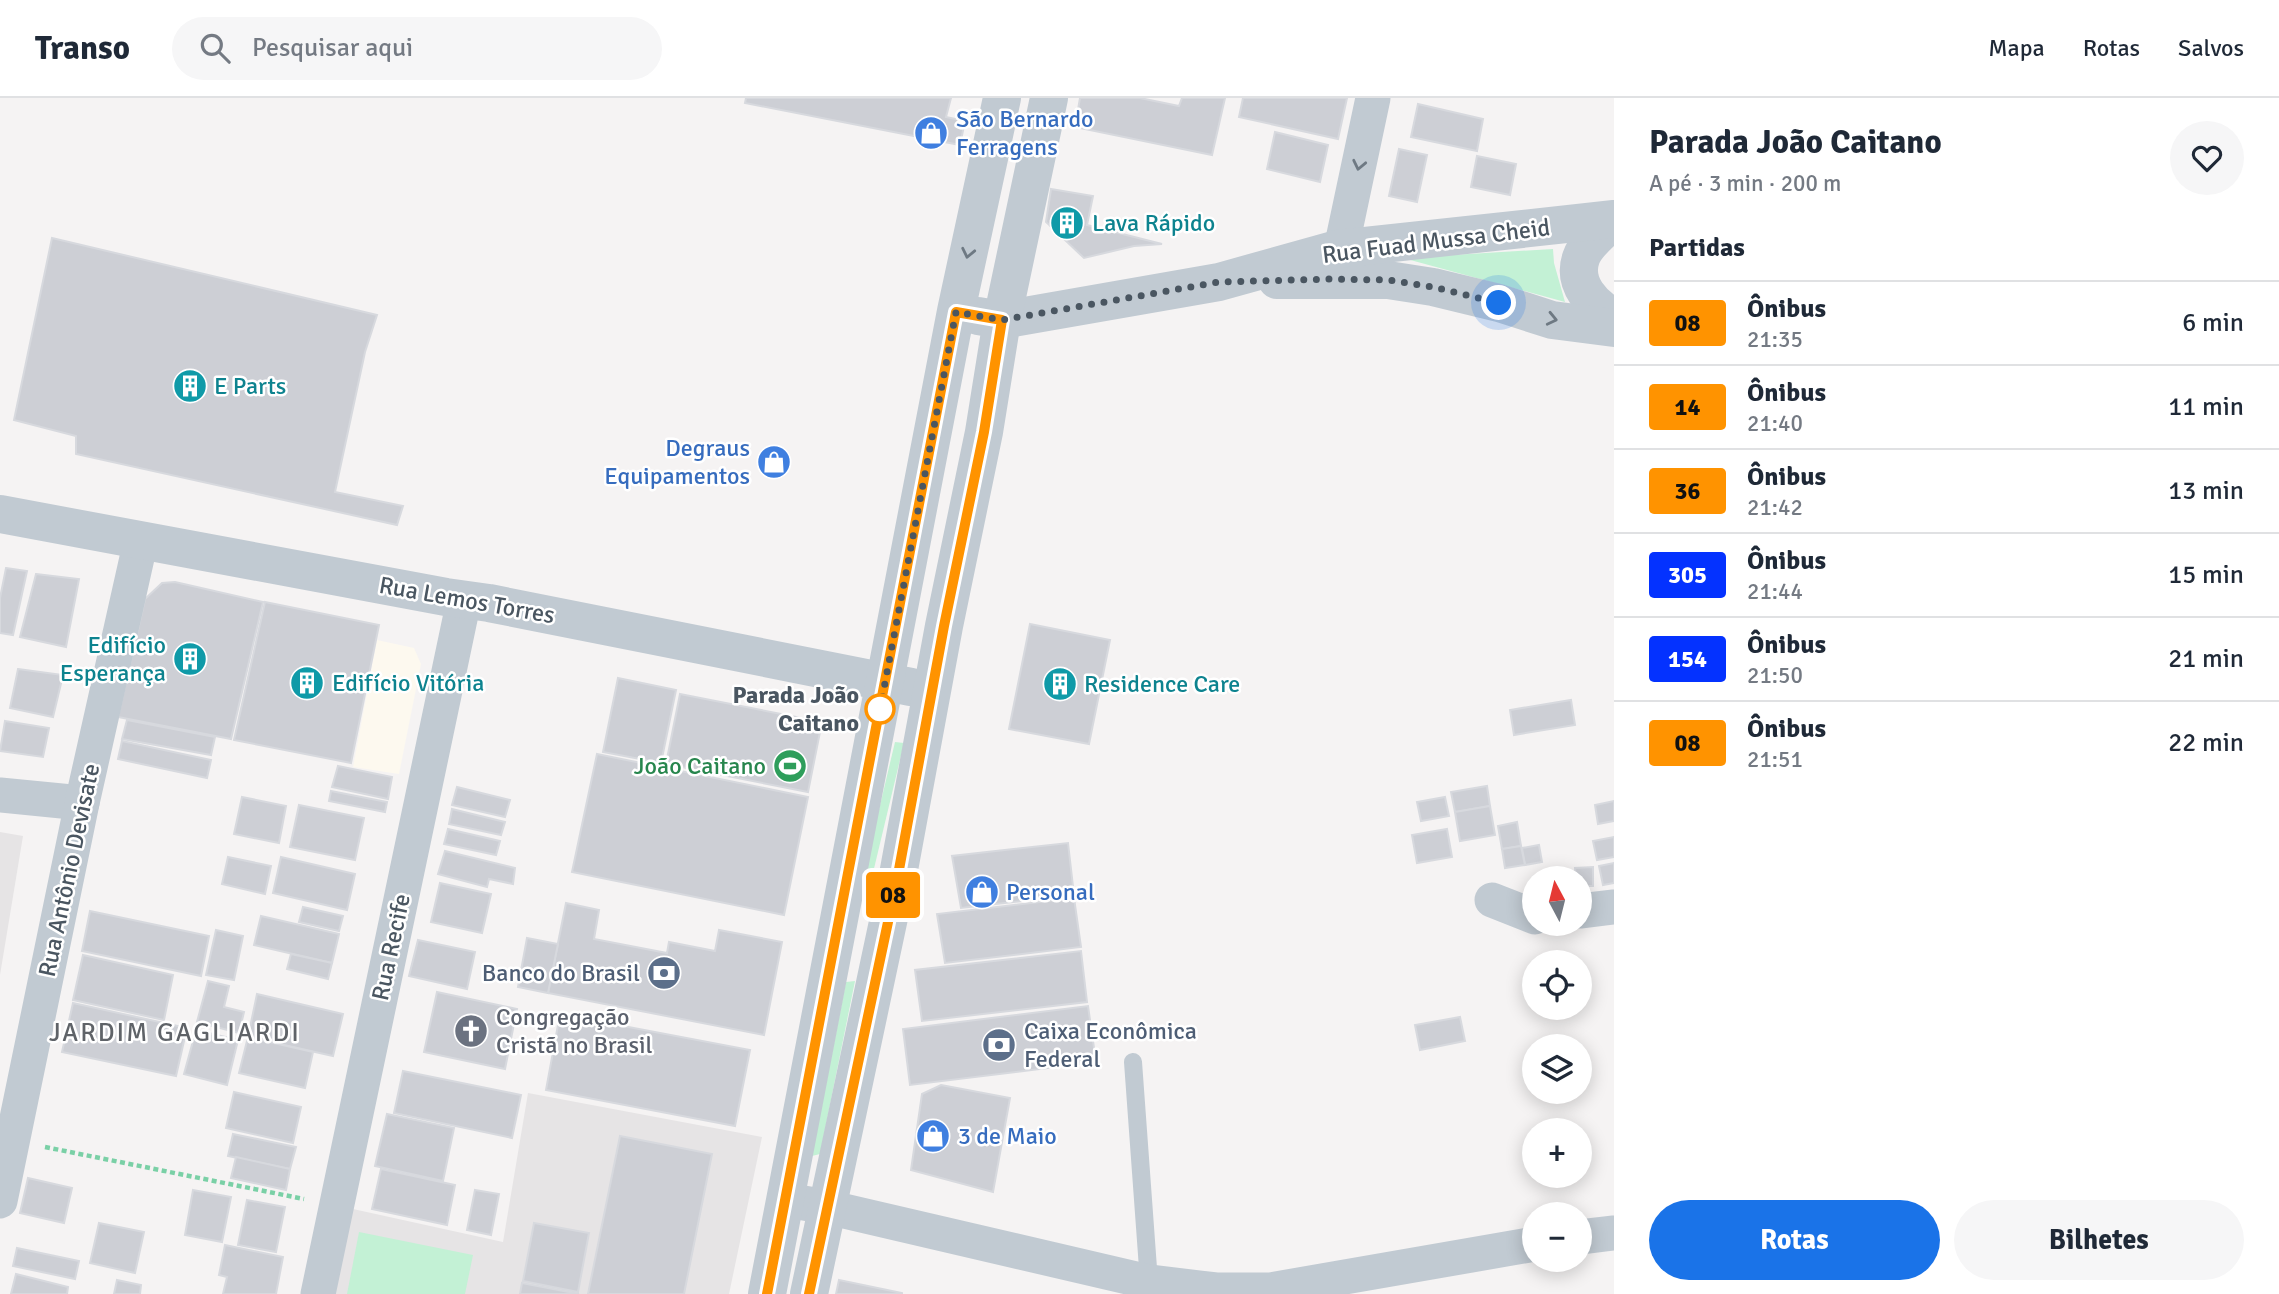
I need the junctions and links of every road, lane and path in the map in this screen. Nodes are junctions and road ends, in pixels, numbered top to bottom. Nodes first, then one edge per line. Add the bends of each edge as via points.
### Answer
1 (1002, 98) edge
2 (1049, 98) edge
3 (1373, 98) edge
4 (1614, 220) edge
5 (1340, 249) junction
6 (1219, 282) junction
7 (956, 312) junction
8 (1614, 317) edge
9 (1002, 320) junction
10 (1614, 328) edge
11 (0, 514) edge
12 (141, 540) junction
13 (464, 600) junction
14 (885, 682) junction
15 (933, 691) junction
16 (0, 794) edge
17 (82, 803) junction
18 (1492, 900) dead end
19 (1614, 907) edge
20 (1592, 910) edge
21 (1522, 912) edge
22 (833, 957) junction
23 (878, 965) junction
24 (1133, 1062) dead end
25 (34, 1145) dead end
26 (786, 1200) junction
27 (0, 1201) edge
28 (336, 1206) junction
29 (827, 1207) junction
30 (1614, 1233) edge
31 (1592, 1236) edge
32 (1522, 1246) edge
33 (1149, 1282) junction
34 (1270, 1292) edge
35 (318, 1294) edge
36 (767, 1294) edge
37 (809, 1294) edge

1 -> 7 street
2 - 9 street
3 -> 5 street
4 - 5 street, Rua Fuad Mussa Cheid
4 - 8 street via 1590,243 1579,272 1583,289 1593,302
5 - 6 street, Rua Fuad Mussa Cheid
6 - 9 street, Rua Fuad Mussa Cheid
6 -> 10 street, Rua Fuad Mussa Cheid via 1388,280 1446,290 1552,320
7 - 9 street, Rua Fuad Mussa Cheid
7 - 14 street
9 - 15 street
11 - 12 street, Rua Lemos Torres
12 - 13 street, Rua Lemos Torres
12 - 17 street, Rua Antônio Devisate
13 - 14 street, Rua Lemos Torres
13 - 28 street, Rua Recife
14 - 15 street, Rua Lemos Torres
14 - 22 street
15 - 23 street
16 - 17 street
17 - 27 street, Rua Antônio Devisate
18 - 21 street
19 - 20 street
22 - 23 street
22 - 26 street
23 - 29 street
24 - 33 lane
25 - 28 path
26 - 29 street
26 - 36 street
28 - 35 street, Rua Recife
29 - 33 street
29 - 37 street
30 - 31 street
32 - 34 street
33 - 34 street

